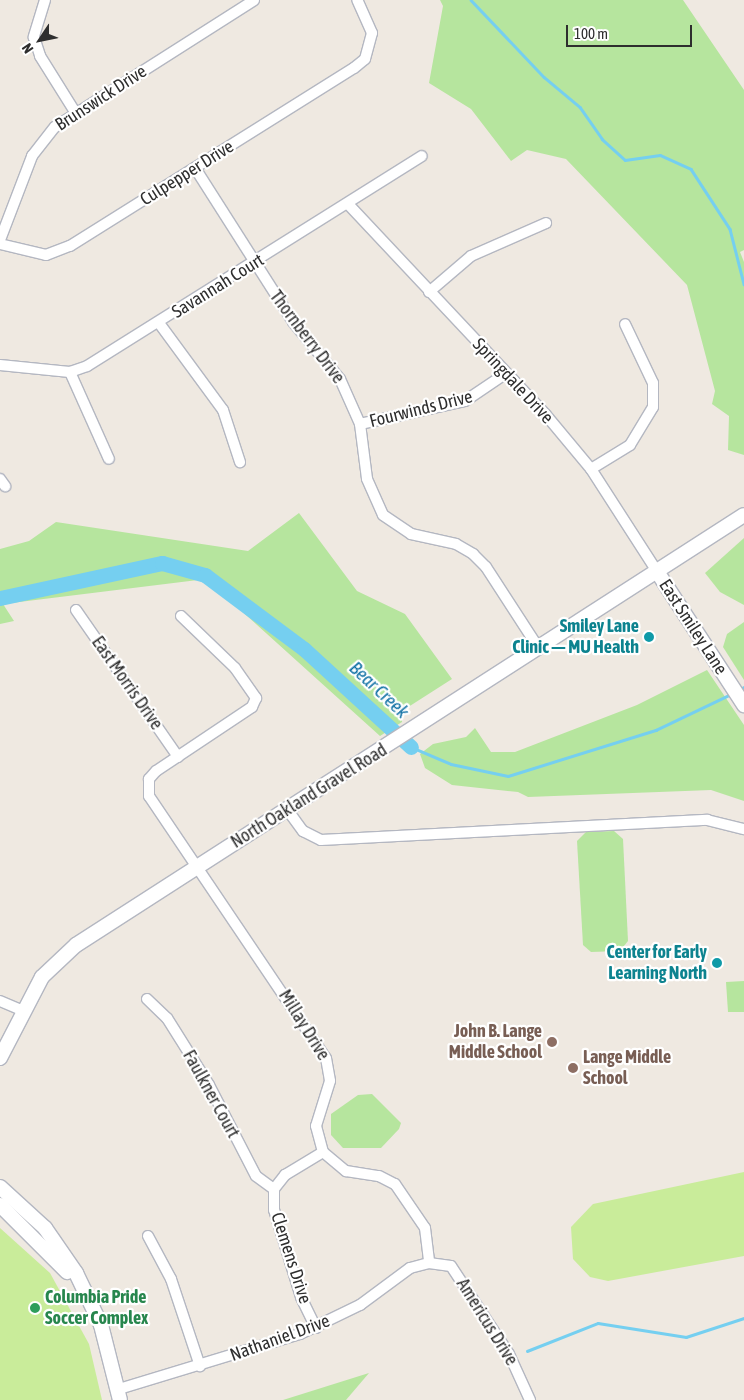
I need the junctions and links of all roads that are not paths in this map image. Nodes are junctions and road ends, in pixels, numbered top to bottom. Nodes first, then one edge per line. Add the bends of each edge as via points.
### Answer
1 (45, 0) edge
2 (254, 0) edge
3 (357, 0) edge
4 (75, 112) junction
5 (422, 156) dead end
6 (195, 168) junction
7 (348, 204) junction
8 (546, 222) dead end
9 (0, 240) edge
10 (0, 244) edge
11 (253, 263) junction
12 (429, 292) junction
13 (159, 323) junction
14 (625, 324) dead end
15 (0, 365) edge
16 (70, 372) junction
17 (504, 374) junction
18 (360, 424) junction
19 (109, 459) dead end
20 (240, 462) dead end
21 (591, 469) junction
22 (744, 515) edge
23 (658, 573) junction
24 (76, 610) dead end
25 (181, 616) dead end
26 (538, 647) junction
27 (744, 705) edge
28 (178, 756) junction
29 (289, 812) junction
30 (744, 829) edge
31 (198, 866) junction
32 (147, 999) dead end
33 (0, 1001) edge
34 (23, 1011) junction
35 (0, 1058) edge
36 (323, 1152) junction
37 (0, 1187) edge
38 (274, 1189) junction
39 (0, 1205) edge
40 (148, 1236) dead end
41 (429, 1264) junction
42 (86, 1294) junction
43 (316, 1328) junction
44 (200, 1366) junction
45 (120, 1395) edge
46 (530, 1400) edge

1 - 4 street via 34,37 40,56
2 - 4 street, Brunswick Drive
3 - 6 street, Culpepper Drive via 372,33 365,59
4 - 9 street, Brunswick Drive via 42,139
5 - 7 street, Savannah Court
6 - 10 street, Culpepper Drive via 70,246 46,255
6 - 11 street, Thornberry Drive
7 - 11 street, Savannah Court
7 - 12 street, Springdale Drive
8 - 12 street via 471,256
11 - 13 street, Savannah Court
11 - 18 street, Thornberry Drive via 293,322 340,379
12 - 17 street, Springdale Drive
13 - 16 street, Savannah Court via 120,349
13 - 20 street via 223,410
14 - 21 street via 653,383 652,406 630,445
15 - 16 street
16 - 19 street
17 - 18 street, Fourwinds Drive via 465,401
17 - 21 street, Springdale Drive
18 - 26 street, Thornberry Drive via 366,479 383,515 411,534 456,544 473,554 486,566
21 - 23 street, Springdale Drive
22 - 23 street, North Oakland Gravel Road
23 - 26 street, North Oakland Gravel Road
23 - 27 street, East Smiley Lane
24 - 28 street, East Morris Drive
25 - 28 street via 252,687 256,698 252,707
26 - 29 street, North Oakland Gravel Road
28 - 31 street, Millay Drive via 149,779 149,796
29 - 30 street via 303,831 321,840 707,820
29 - 31 street, North Oakland Gravel Road
31 - 34 street, North Oakland Gravel Road via 76,945 42,977
31 - 36 street, Millay Drive via 326,1058 330,1081 316,1126
32 - 38 street, Faulkner Court via 167,1018 209,1085 256,1176
33 - 34 street
34 - 35 street, North Oakland Gravel Road
36 - 38 street, Clemens Drive via 285,1176
36 - 41 street via 346,1171 379,1176 395,1184 425,1228
37 - 42 street via 45,1228
38 - 43 street, Clemens Drive via 274,1210
39 - 42 street via 32,1233
40 - 44 street via 182,1306
41 - 43 street, Nathaniel Drive via 410,1268 360,1305
41 - 46 street, Americus Drive via 451,1266 509,1354
42 - 45 street via 101,1325
43 - 44 street, Nathaniel Drive
44 - 45 street, Nathaniel Drive

